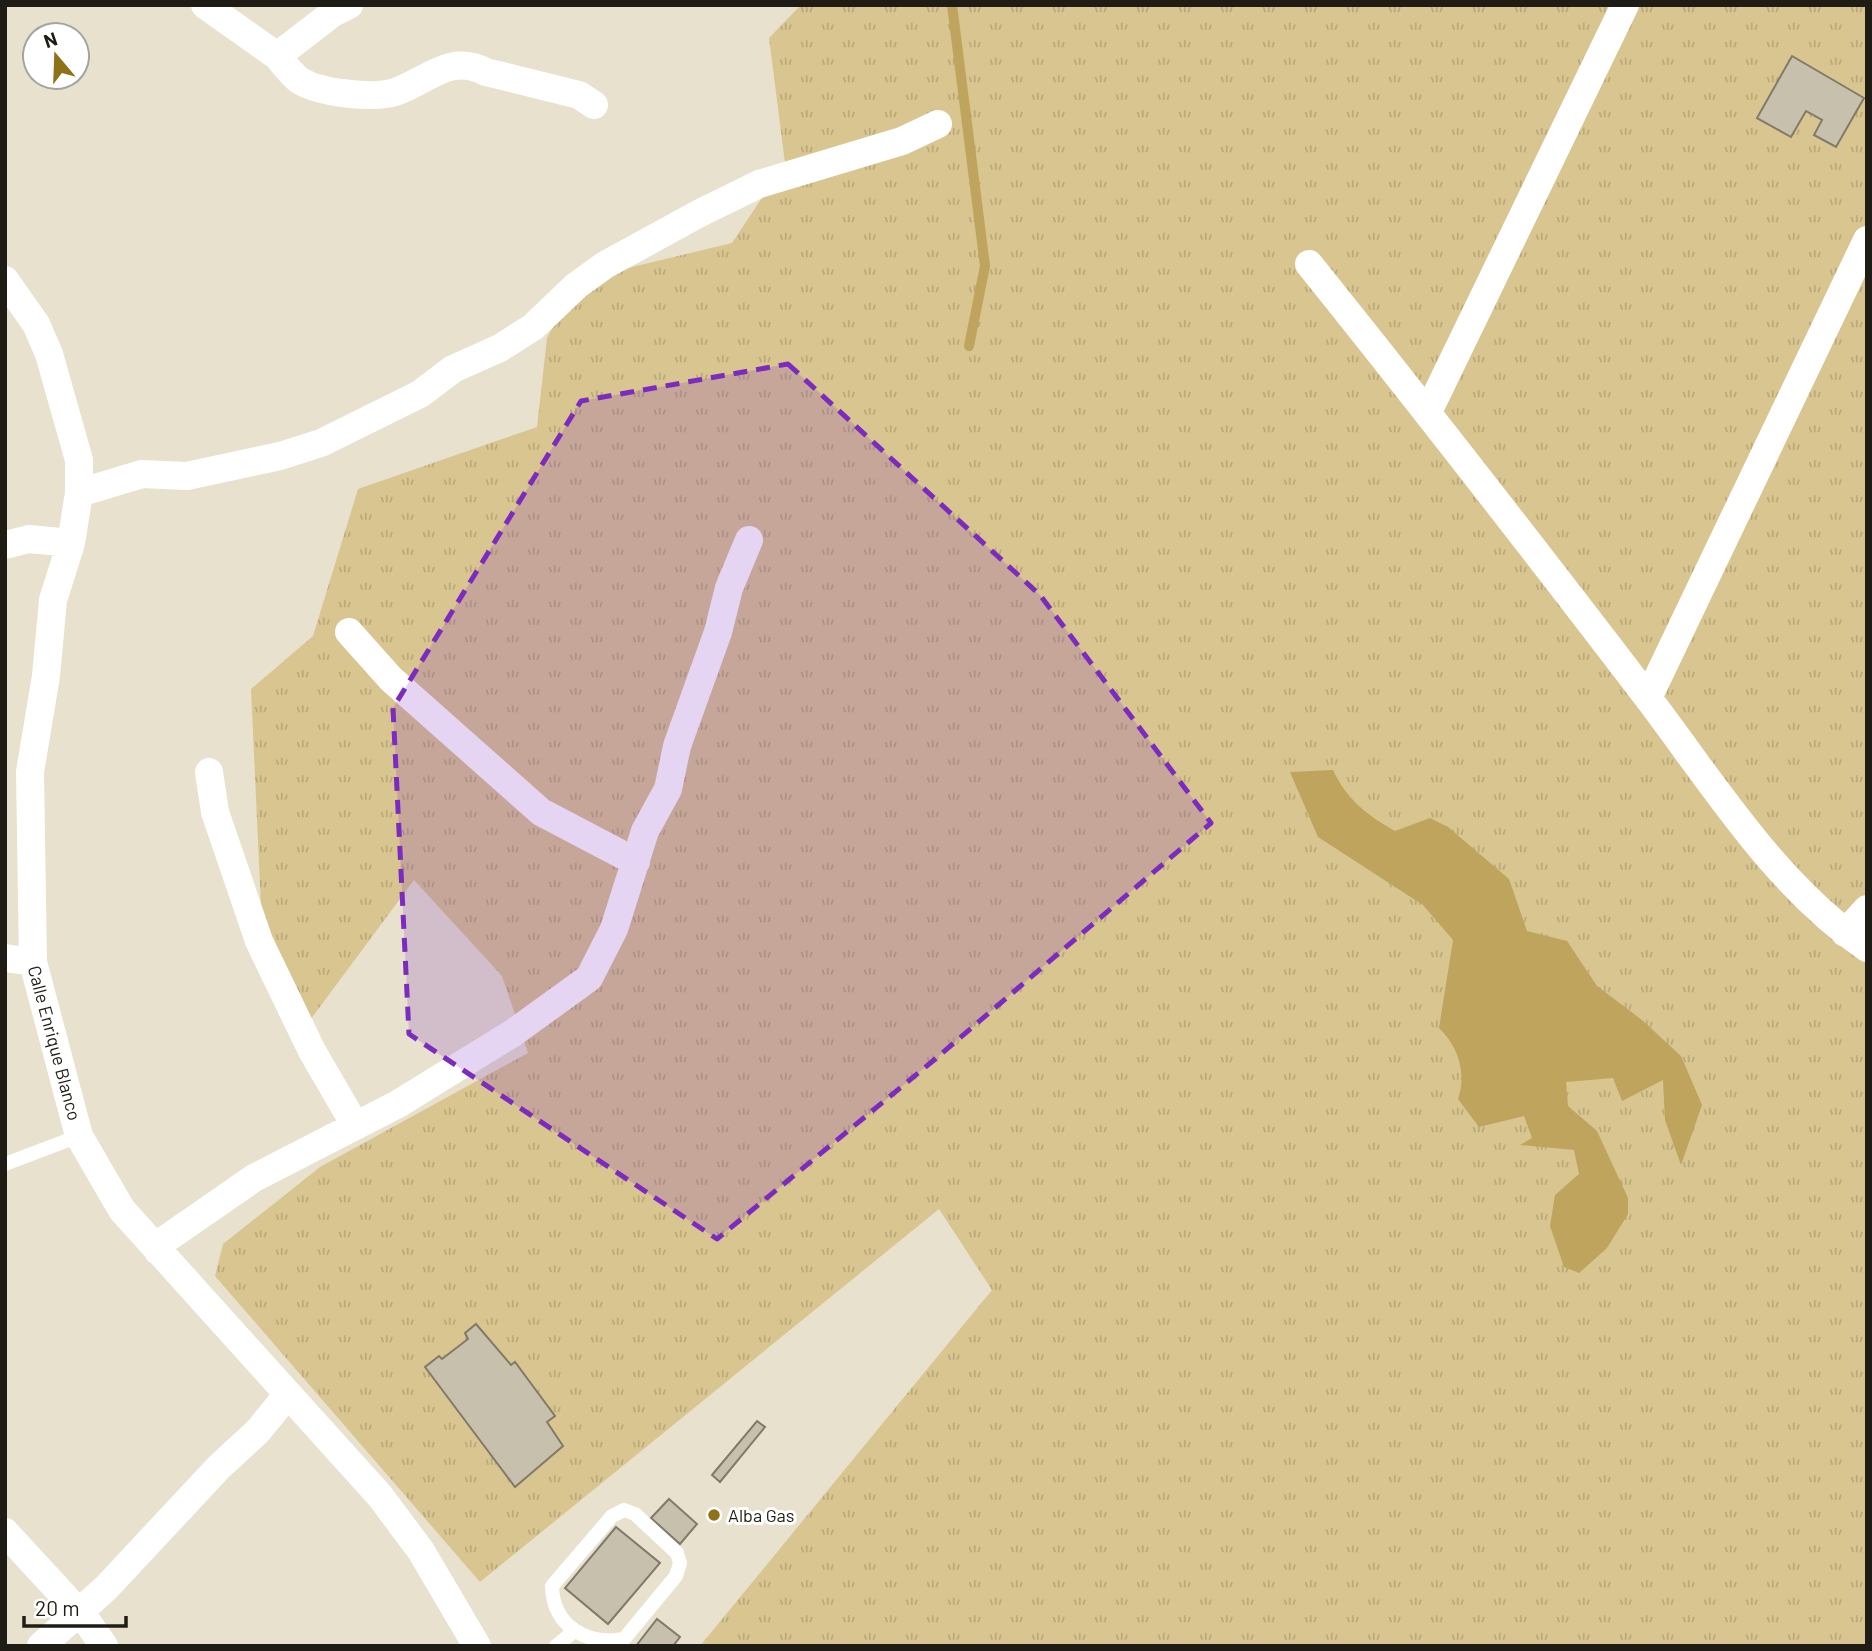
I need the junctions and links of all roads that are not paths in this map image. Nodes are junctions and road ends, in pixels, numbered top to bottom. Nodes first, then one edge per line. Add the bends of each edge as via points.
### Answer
1 (205, 5) edge
2 (349, 5) edge
3 (1625, 5) edge
4 (277, 56) junction
5 (594, 105) dead end
6 (938, 124) dead end
7 (1867, 240) edge
8 (1309, 264) dead end
9 (5, 280) edge
10 (1428, 412) junction
11 (79, 493) junction
12 (749, 540) dead end
13 (71, 543) junction
14 (5, 545) edge
15 (349, 632) dead end
16 (1648, 698) junction
17 (209, 772) dead end
18 (636, 862) junction
19 (1867, 909) edge
20 (1856, 940) edge
21 (19, 960) edge
22 (355, 1125) junction
23 (79, 1136) junction
24 (5, 1164) edge
25 (158, 1251) junction
26 (288, 1394) junction
27 (5, 1532) edge
28 (79, 1611) junction
29 (573, 1632) junction
30 (41, 1646) edge
31 (104, 1646) edge
32 (477, 1646) edge
33 (556, 1646) edge

1 - 4 street
2 - 4 street
3 - 10 street
4 - 5 street via 298,79 319,90 393,93 444,67 472,65 579,95
6 - 11 street via 902,141 759,184 700,213 605,265 533,327 500,348 321,443 187,476 142,474
7 - 16 street
8 - 10 street
9 - 11 street, Calle Enrique Blanco via 36,324 49,354 79,460
10 - 16 street
11 - 13 street, Calle Enrique Blanco
12 - 18 street via 677,746 668,789 645,831
13 - 14 street via 29,539
13 - 21 street, Calle Enrique Blanco via 53,600 30,772
15 - 18 street via 391,679 541,812
16 - 20 street via 1755,843
17 - 22 street via 215,812 259,942 312,1051
18 - 22 street via 614,929 589,978 513,1033
19 - 20 street
21 - 23 street, Calle Enrique Blanco
22 - 25 street via 254,1178 166,1239
23 - 24 lane
23 - 25 street, Calle Enrique Blanco via 122,1210
25 - 26 street, Calle Enrique Blanco
26 - 28 street via 258,1431
26 - 32 street, Calle Enrique Blanco via 380,1496 421,1551
27 - 28 street
28 - 30 street
28 - 31 street
29 - 29 lane via 558,1612 552,1586 612,1516 624,1510 635,1514 677,1553 676,1576 624,1639 600,1642
29 - 33 lane

